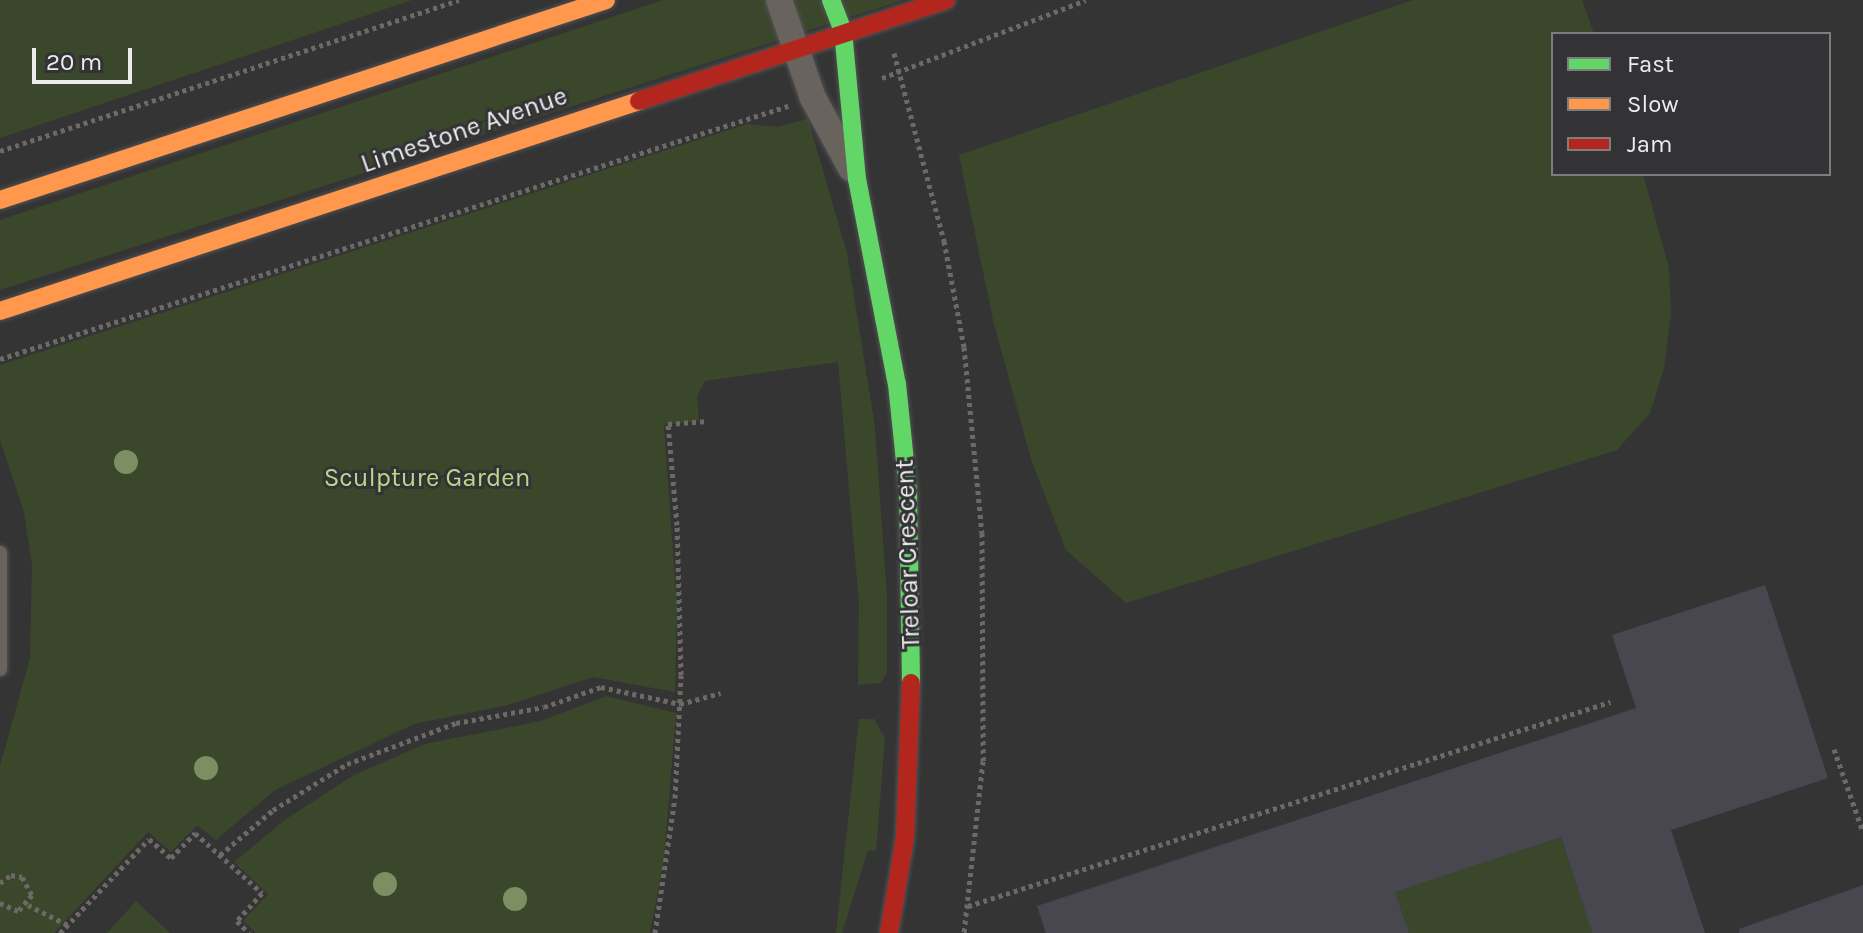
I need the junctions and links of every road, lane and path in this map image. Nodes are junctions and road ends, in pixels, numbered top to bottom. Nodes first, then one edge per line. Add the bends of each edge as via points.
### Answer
1 (459, 0) edge
2 (606, 0) edge
3 (779, 0) edge
4 (831, 0) edge
5 (946, 0) edge
6 (1086, 0) edge
7 (843, 31) junction
8 (795, 47) junction
9 (899, 72) junction
10 (852, 87) junction
11 (813, 98) junction
12 (0, 151) edge
13 (857, 179) junction
14 (0, 200) edge
15 (0, 311) edge
16 (0, 359) edge
17 (708, 421) dead end
18 (0, 553) edge
19 (0, 669) edge
20 (721, 693) dead end
21 (1610, 702) dead end
22 (680, 704) junction
23 (1834, 749) dead end
24 (1863, 832) edge
25 (220, 855) junction
26 (0, 883) edge
27 (0, 903) edge
28 (28, 905) junction
29 (968, 906) junction
30 (68, 925) junction
31 (60, 933) edge
32 (249, 933) edge
33 (655, 933) edge
34 (889, 933) edge
35 (964, 933) edge

1 - 12 path
2 - 14 main road
3 - 8 street, Treloar Crescent
4 - 7 main road, Treloar Crescent
5 - 7 main road, Limestone Avenue
6 - 9 path
7 - 8 main road, Limestone Avenue
7 - 10 main road, Treloar Crescent
8 - 11 street, Treloar Crescent
8 - 15 main road, Limestone Avenue
9 - 10 path
9 - 29 path via 944,241 973,432 986,657 983,761
10 - 13 main road, Treloar Crescent
11 - 13 street, Treloar Crescent
11 - 16 path
13 - 34 main road, Treloar Crescent via 897,384 913,584 905,837
17 - 22 path via 668,424 677,525
18 - 19 lane
20 - 22 path
21 - 29 path
22 - 25 path via 601,687 544,707 456,723 347,764 273,810
22 - 33 path via 675,798
23 - 24 path
25 - 30 path via 195,833 171,858 149,839
25 - 32 path via 262,893 237,921
26 - 28 path via 11,875 27,880 32,895
27 - 28 path via 12,911
28 - 30 path
29 - 35 path
30 - 31 path

